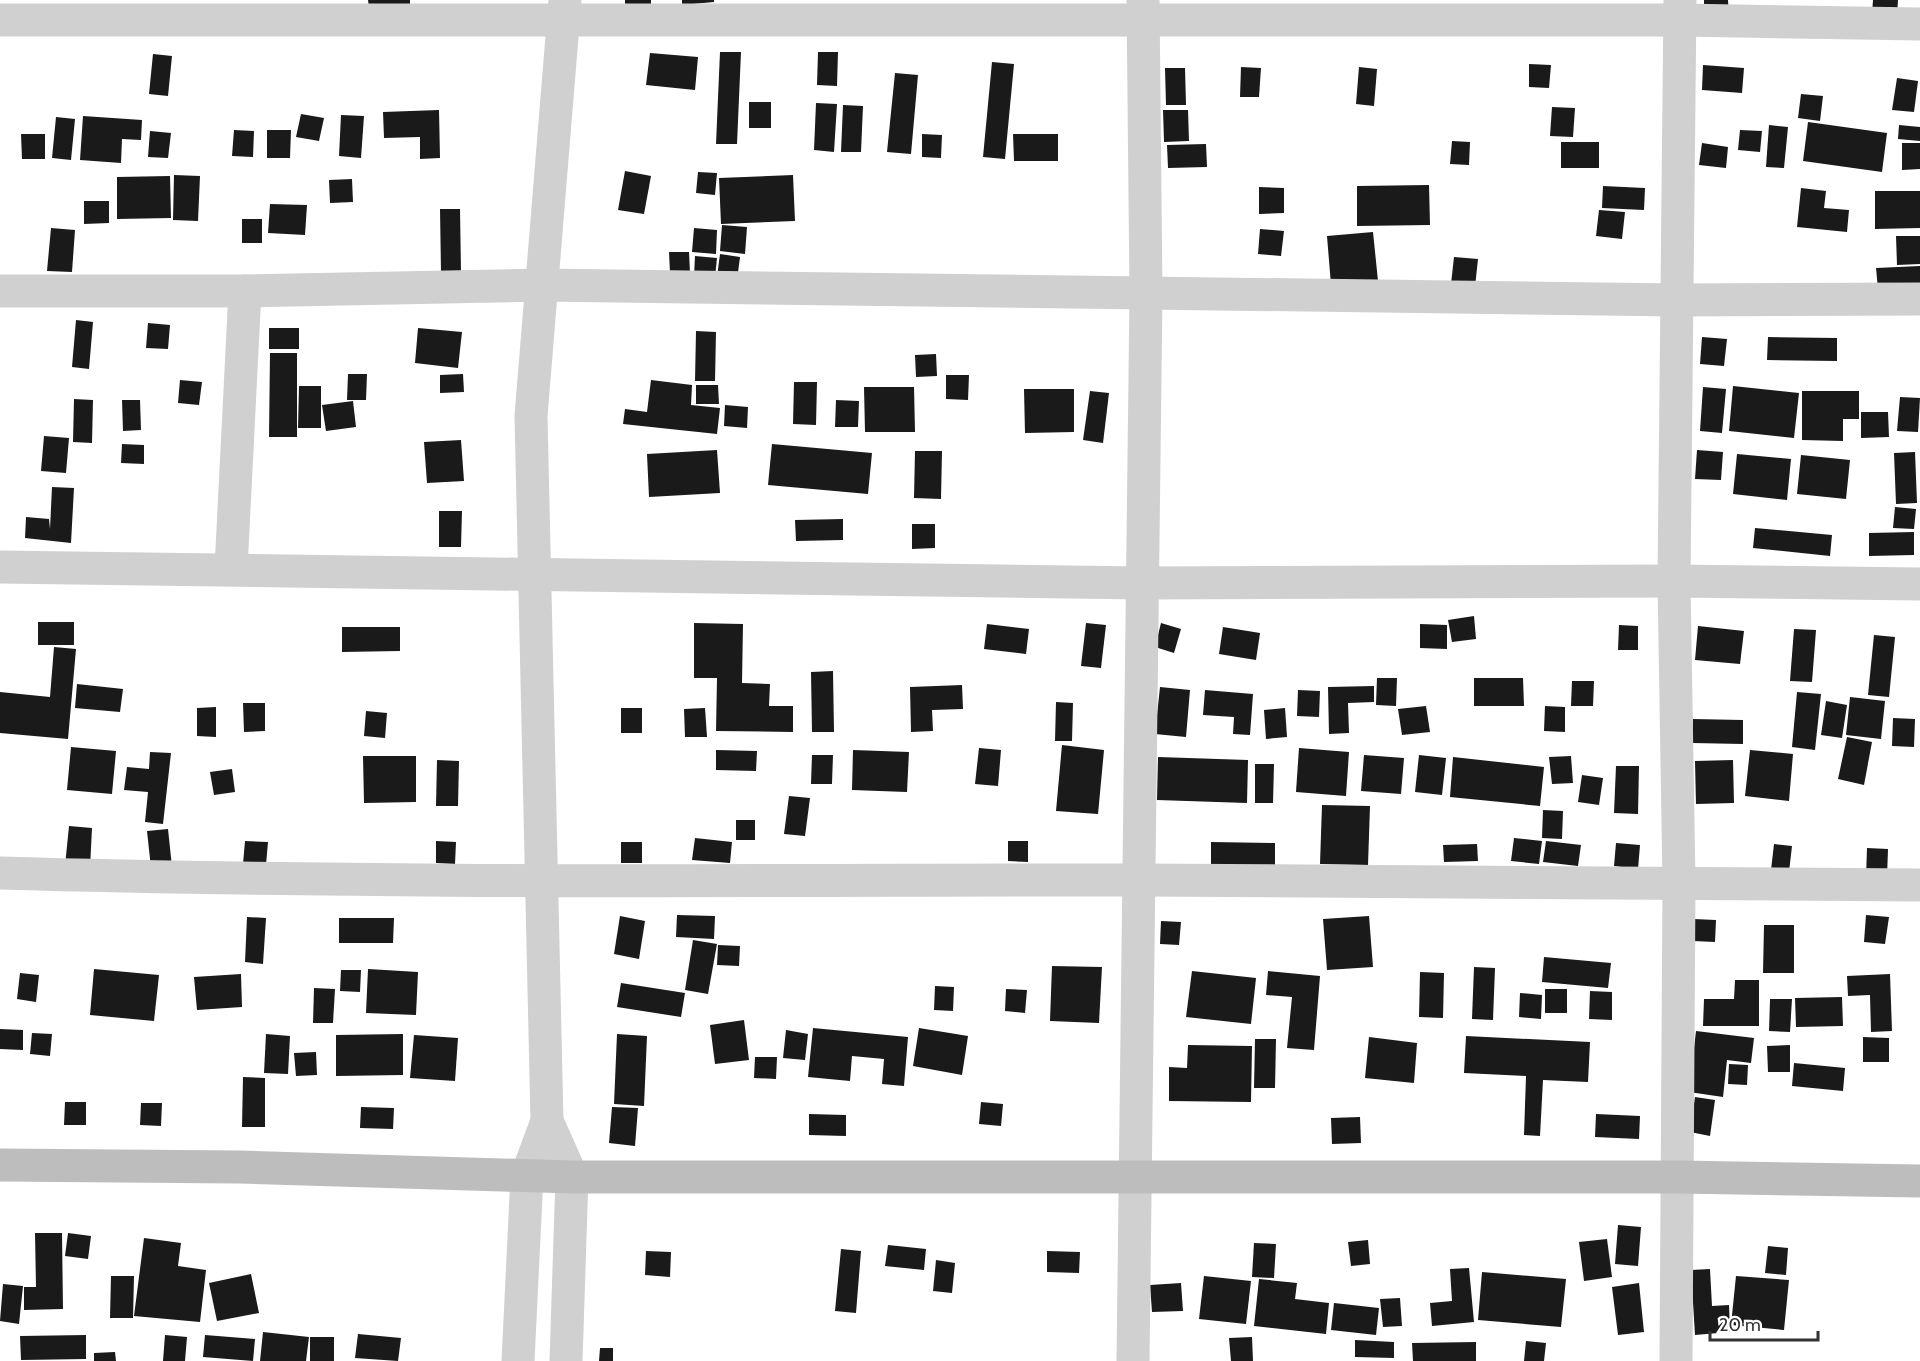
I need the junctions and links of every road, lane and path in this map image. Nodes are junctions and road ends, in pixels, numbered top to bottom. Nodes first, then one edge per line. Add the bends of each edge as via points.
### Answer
1 (565, 9) edge
2 (1680, 10) edge
3 (1143, 11) edge
4 (0, 20) edge
5 (1920, 24) edge
6 (541, 285) junction
7 (0, 291) edge
8 (244, 291) junction
9 (1146, 294) junction
10 (1920, 299) edge
11 (1679, 300) junction
12 (0, 567) edge
13 (231, 569) junction
14 (533, 573) junction
15 (1674, 581) junction
16 (1142, 584) junction
17 (1920, 584) edge
18 (0, 873) edge
19 (1139, 880) junction
20 (542, 882) junction
21 (1679, 883) junction
22 (1920, 885) edge
23 (547, 1121) junction
24 (0, 1165) edge
25 (527, 1174) junction
26 (572, 1177) junction
27 (1136, 1177) junction
28 (1679, 1177) junction
29 (1920, 1180) edge
30 (518, 1361) edge
31 (566, 1361) edge
32 (1133, 1361) edge
33 (1676, 1361) edge

1 - 3 street
1 - 4 street
1 - 6 street
2 - 3 street
2 - 5 street
2 - 11 street
3 - 9 street
6 - 8 street
6 - 9 street
6 - 14 street via 531,416
7 - 8 street
8 - 13 street
9 - 11 street
9 - 16 street
10 - 11 street
11 - 15 street
12 - 13 street
13 - 14 street
14 - 16 street
14 - 20 street
15 - 16 street
15 - 17 street
15 - 21 street
16 - 19 street
18 - 20 street
19 - 20 street
19 - 21 street
19 - 27 street
20 - 23 street
21 - 22 street
21 - 28 street
23 - 25 street
23 - 26 street
24 - 25 street
25 - 26 street
25 - 30 street
26 - 27 street
26 - 31 street
27 - 28 street
27 - 32 street
28 - 29 street
28 - 33 street

